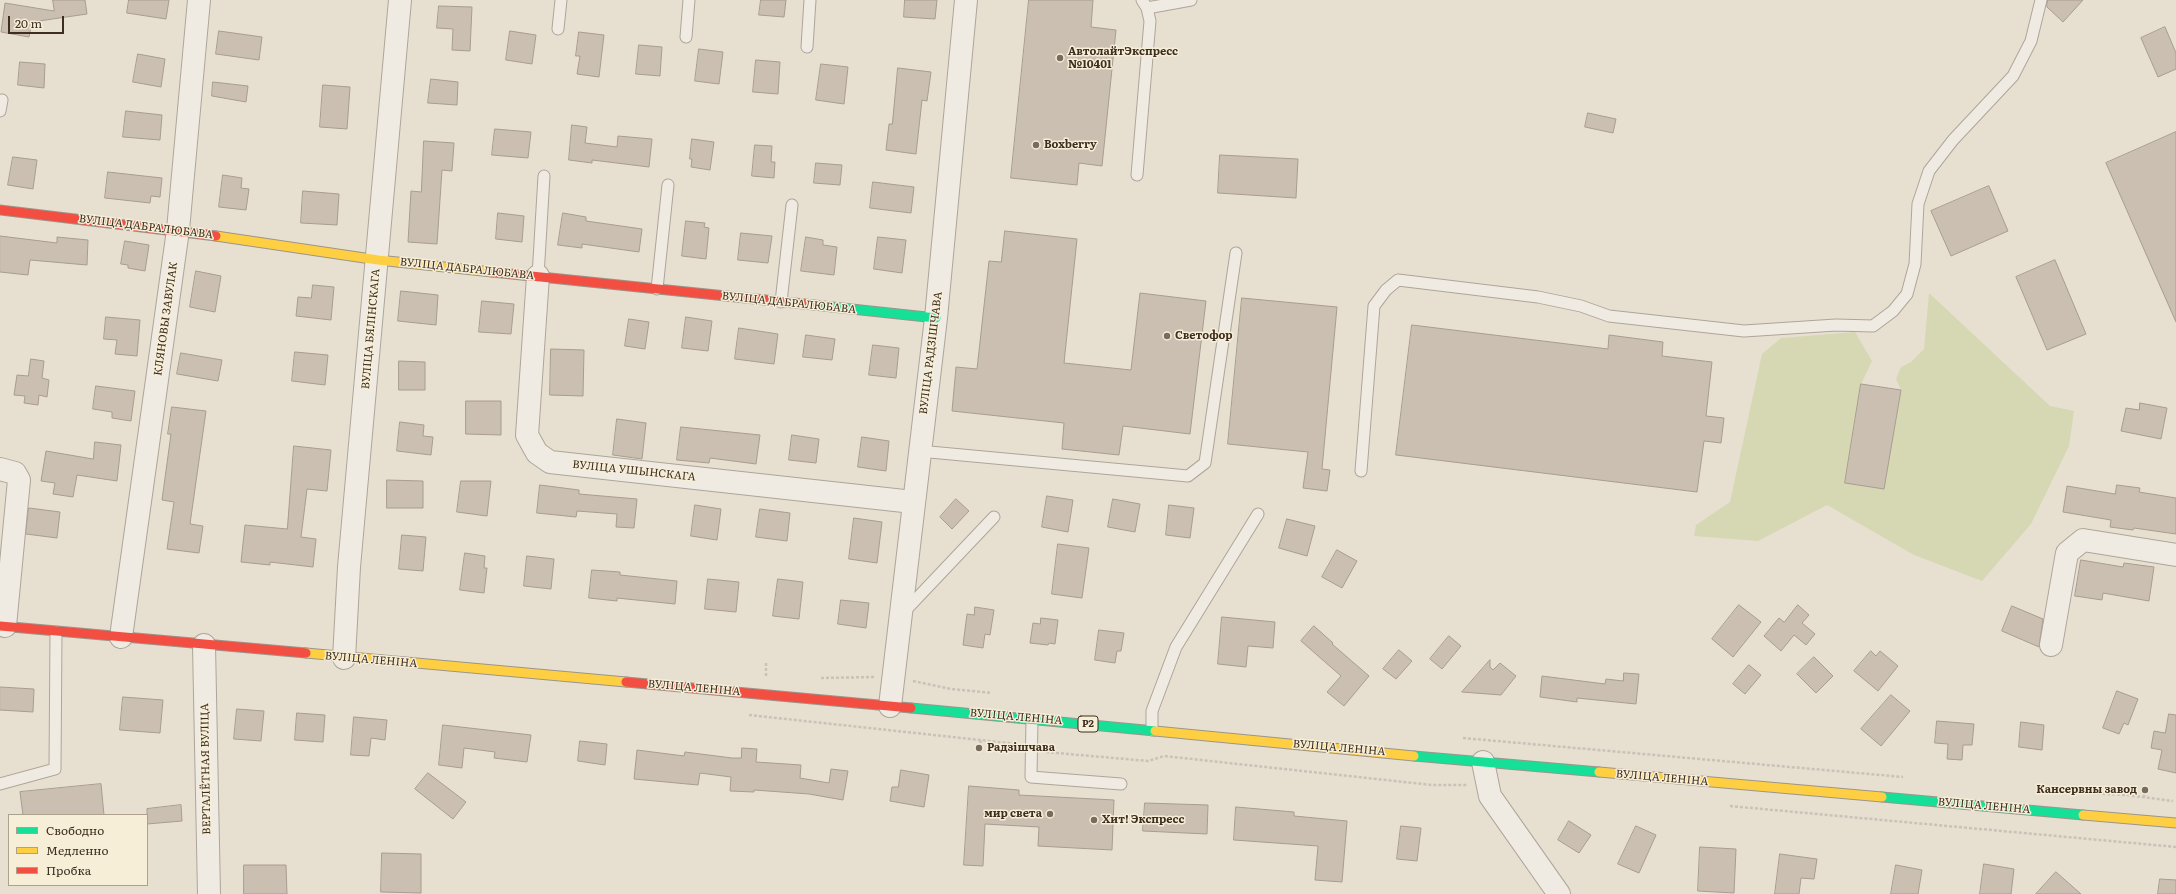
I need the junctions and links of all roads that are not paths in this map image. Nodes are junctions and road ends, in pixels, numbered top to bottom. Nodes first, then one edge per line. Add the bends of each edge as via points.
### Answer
1 (199, 0) edge
2 (400, 0) edge
3 (561, 0) edge
4 (689, 0) edge
5 (810, 0) edge
6 (966, 0) edge
7 (1191, 0) edge
8 (2041, 0) edge
9 (1144, 4) edge
10 (558, 29) dead end
11 (686, 37) dead end
12 (807, 47) dead end
13 (1137, 175) dead end
14 (544, 176) dead end
15 (668, 185) dead end
16 (792, 205) dead end
17 (0, 210) edge
18 (178, 230) junction
19 (1236, 253) dead end
20 (378, 260) junction
21 (538, 276) junction
22 (657, 289) junction
23 (780, 302) junction
24 (936, 318) junction
25 (919, 451) junction
26 (0, 469) edge
27 (1361, 471) dead end
28 (913, 502) junction
29 (1258, 514) dead end
30 (994, 517) dead end
31 (2176, 555) edge
32 (900, 617) junction
33 (2, 626) edge
34 (56, 632) junction
35 (121, 637) junction
36 (204, 645) junction
37 (2051, 645) dead end
38 (344, 658) junction
39 (890, 706) junction
40 (1032, 719) junction
41 (1152, 730) junction
42 (1483, 762) junction
43 (0, 784) edge
44 (1121, 784) dead end
45 (2176, 823) edge
46 (209, 894) edge
47 (1559, 894) edge

1 - 18 street, КЛЯНОВЫ ЗАВУЛАК
2 - 20 street, ВУЛІЦА БЯЛІНСКАГА
3 - 10 lane
4 - 11 lane
5 - 12 lane
6 - 24 street, ВУЛІЦА РАДЗІШЧАВА
7 - 9 lane
8 - 27 lane via 2032,41 2013,76 1953,140 1929,171 1918,204 1915,264 1907,294 1893,311 1873,326 1836,325 1744,331 1608,316 1581,306 1538,297 1398,280 1386,290 1374,306
9 - 13 lane via 1150,21
14 - 21 lane
15 - 22 lane
16 - 23 lane
17 - 18 main road, ВУЛІЦА ДАБРАЛЮБАВА
18 - 20 main road, ВУЛІЦА ДАБРАЛЮБАВА
18 - 35 street, КЛЯНОВЫ ЗАВУЛАК
19 - 25 lane via 1205,464 1188,476
20 - 21 main road, ВУЛІЦА ДАБРАЛЮБАВА
20 - 38 street, ВУЛІЦА БЯЛІНСКАГА via 349,567
21 - 22 main road, ВУЛІЦА ДАБРАЛЮБАВА
21 - 28 street, ВУЛІЦА УШЫНСКАГА via 527,435 537,452 550,462
22 - 23 main road, ВУЛІЦА ДАБРАЛЮБАВА
23 - 24 main road, ВУЛІЦА ДАБРАЛЮБАВА
24 - 25 street, ВУЛІЦА РАДЗІШЧАВА
25 - 28 street, ВУЛІЦА РАДЗІШЧАВА
26 - 33 street via 15,473 19,480
28 - 32 street, ВУЛІЦА РАДЗІШЧАВА
29 - 41 lane via 1176,647 1152,711
30 - 32 lane
31 - 37 street via 2083,540 2067,553
32 - 39 street, ВУЛІЦА РАДЗІШЧАВА
33 - 34 main road, ВУЛІЦА ЛЕНІНА / Р2
34 - 35 main road, ВУЛІЦА ЛЕНІНА / Р2
34 - 43 lane via 55,769
35 - 36 main road, ВУЛІЦА ЛЕНІНА / Р2
36 - 38 main road, ВУЛІЦА ЛЕНІНА / Р2
36 - 46 street, ВЕРТАЛЁТНАЯ ВУЛІЦА
38 - 39 main road, ВУЛІЦА ЛЕНІНА / Р2
39 - 40 main road, ВУЛІЦА ЛЕНІНА / Р2
40 - 41 main road, ВУЛІЦА ЛЕНІНА / Р2
40 - 44 lane via 1031,777
41 - 42 main road, ВУЛІЦА ЛЕНІНА / Р2
42 - 45 main road, ВУЛІЦА ЛЕНІНА / Р2
42 - 47 street via 1490,796

